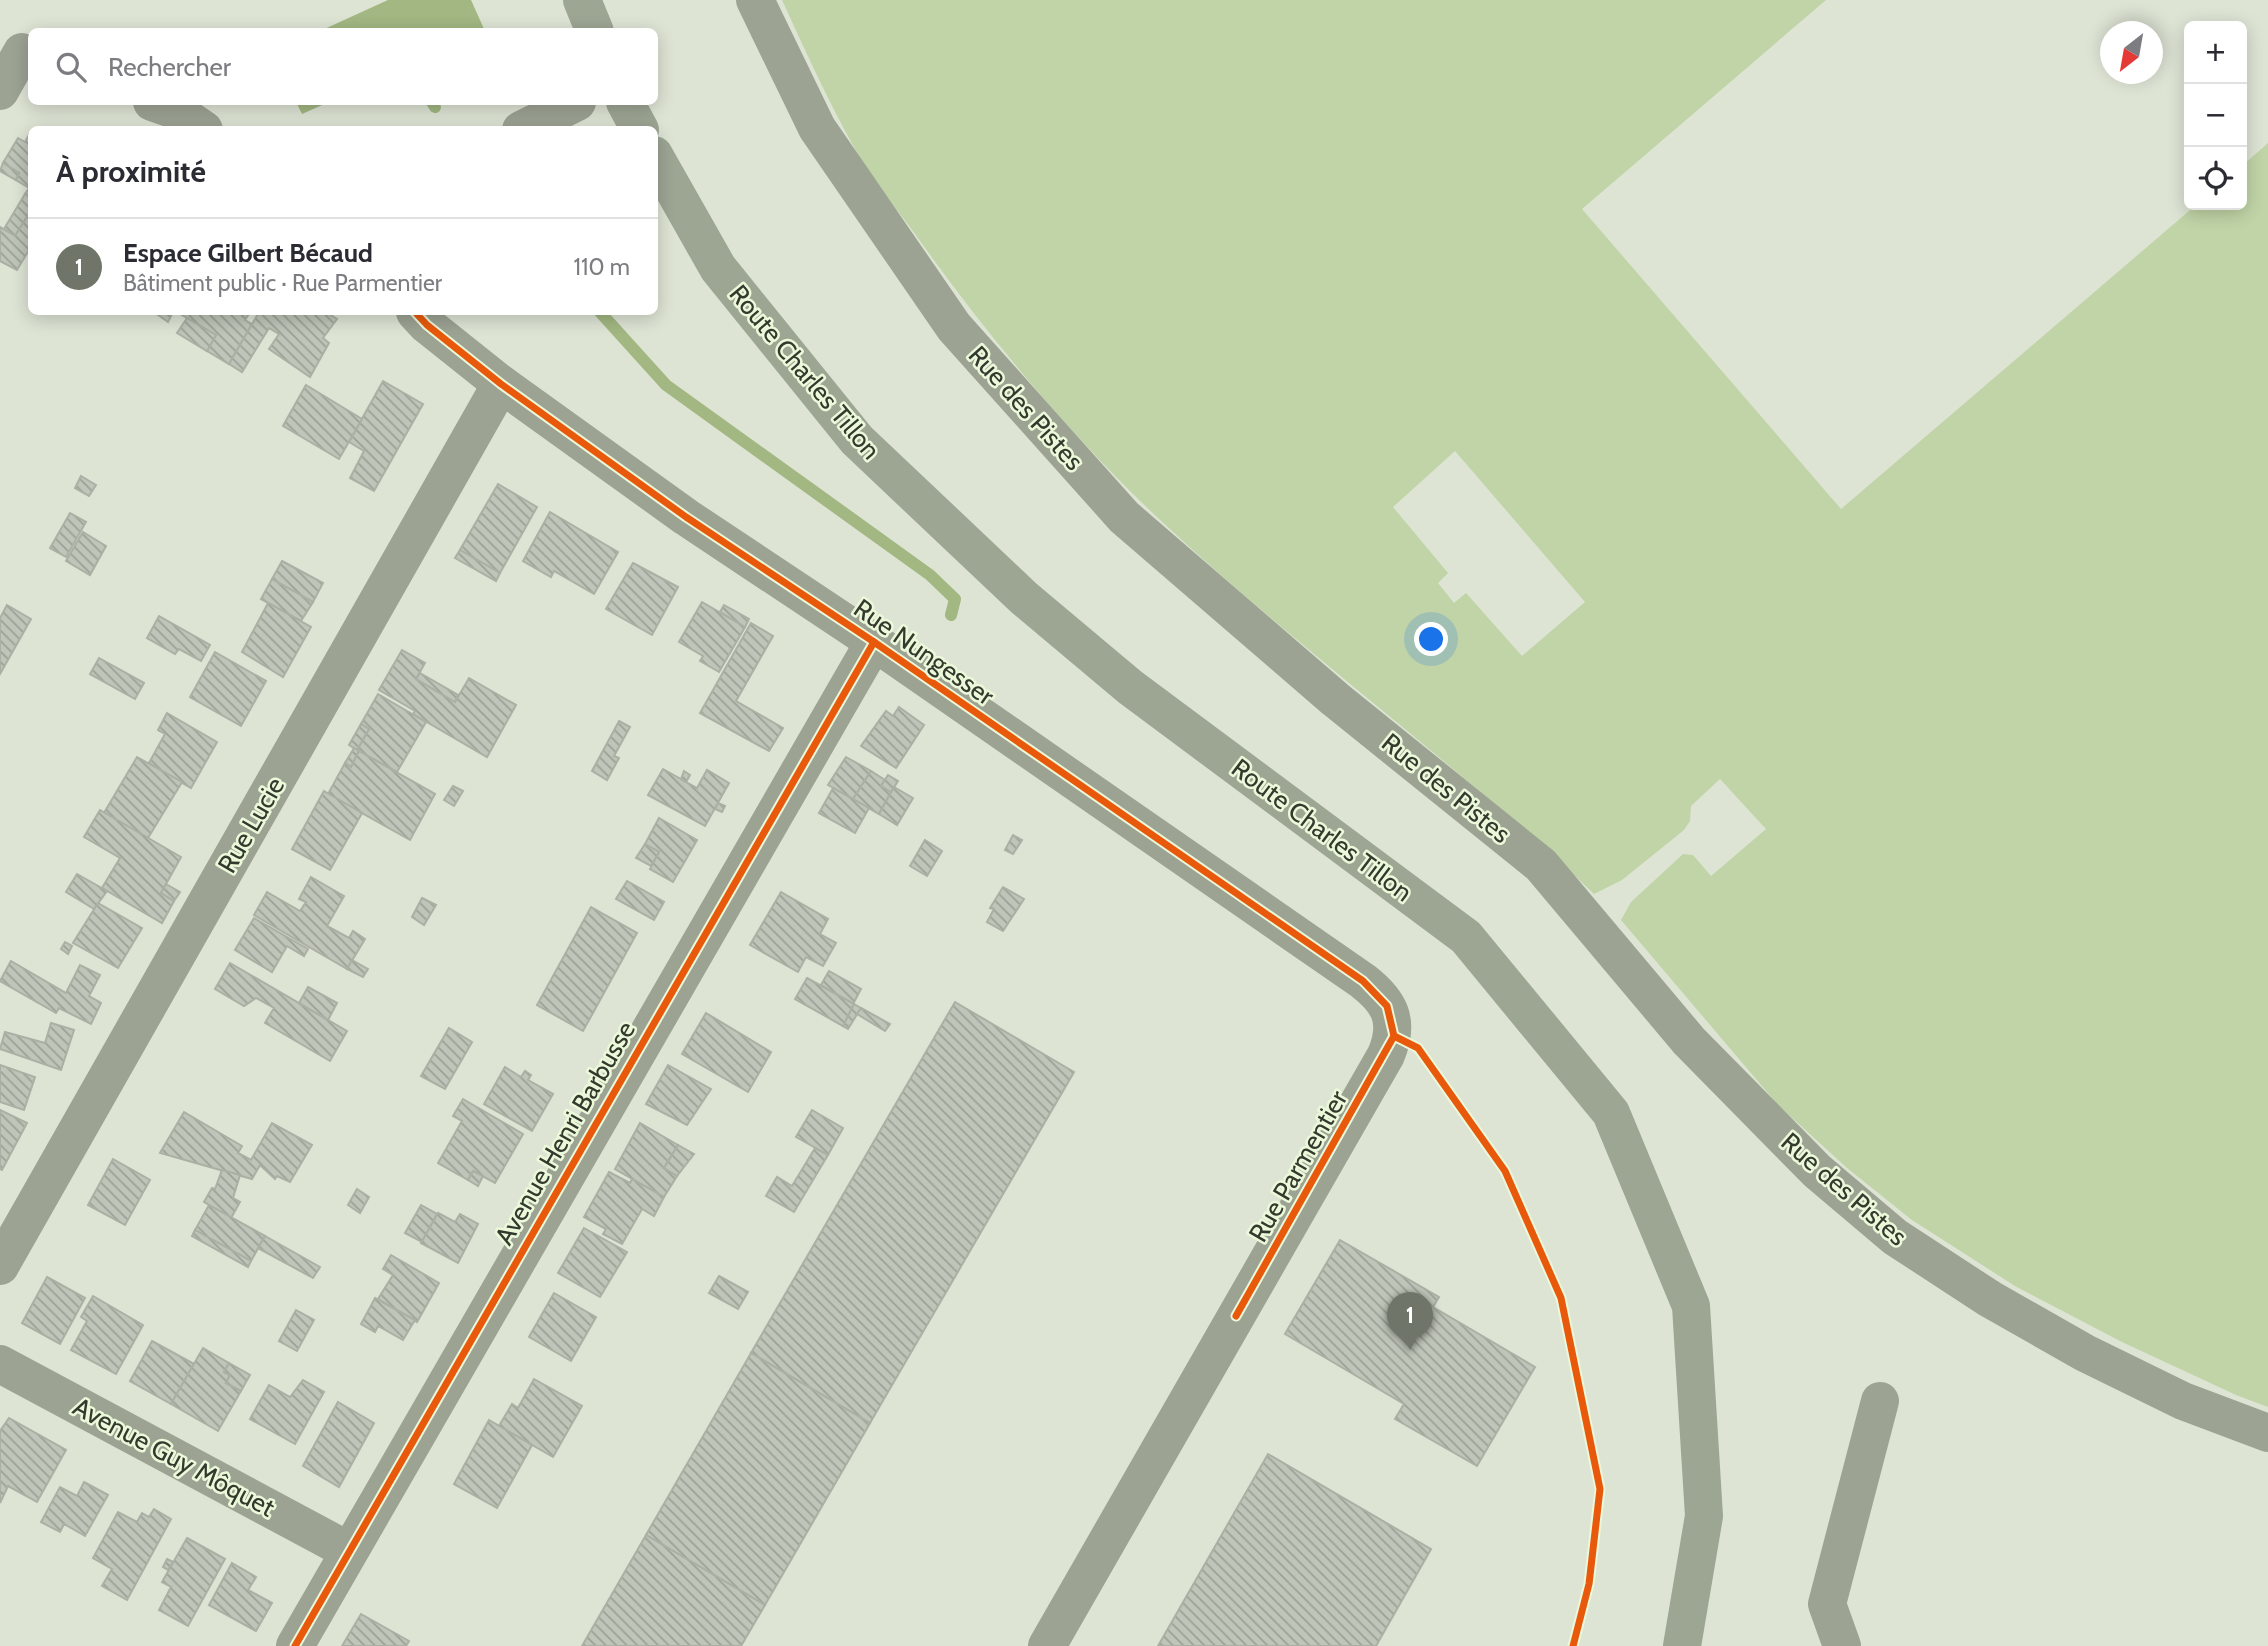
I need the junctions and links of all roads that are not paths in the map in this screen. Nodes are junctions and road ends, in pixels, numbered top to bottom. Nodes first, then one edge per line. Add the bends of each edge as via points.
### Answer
1 (582, 0) edge
2 (755, 0) edge
3 (592, 28) edge
4 (18, 50) edge
5 (0, 91) edge
6 (161, 105) edge
7 (571, 105) edge
8 (627, 105) edge
9 (198, 126) edge
10 (529, 126) edge
11 (638, 126) edge
12 (658, 162) edge
13 (418, 315) edge
14 (501, 384) junction
15 (874, 642) junction
16 (1394, 1036) joint
17 (0, 1266) edge
18 (0, 1363) edge
19 (1880, 1401) dead end
20 (2268, 1433) edge
21 (349, 1551) junction
22 (295, 1646) edge
23 (1047, 1646) edge
24 (1682, 1646) edge
25 (1842, 1646) edge

1 - 3 main road
2 - 20 street, Rue des Pistes via 817,128 954,327 1124,517 1335,699 1541,864 1689,1041 1817,1171 1895,1237 2085,1353 2183,1401
4 - 5 street
6 - 9 street
7 - 10 street
8 - 11 main road
12 - 24 main road, Route Charles Tillon via 718,268 857,440 1024,598 1130,687 1466,937 1611,1113 1691,1306 1704,1516
13 - 14 street, Rue Nungesser
14 - 15 street, Rue Nungesser via 686,517
14 - 17 street, Rue Lucie
15 - 16 street, Rue Nungesser via 1363,981 1387,1006
15 - 21 street, Avenue Henri Barbusse
16 - 23 street, Rue Parmentier
18 - 21 street, Avenue Guy Môquet
19 - 25 street via 1827,1604
21 - 22 street, Avenue Henri Barbusse

